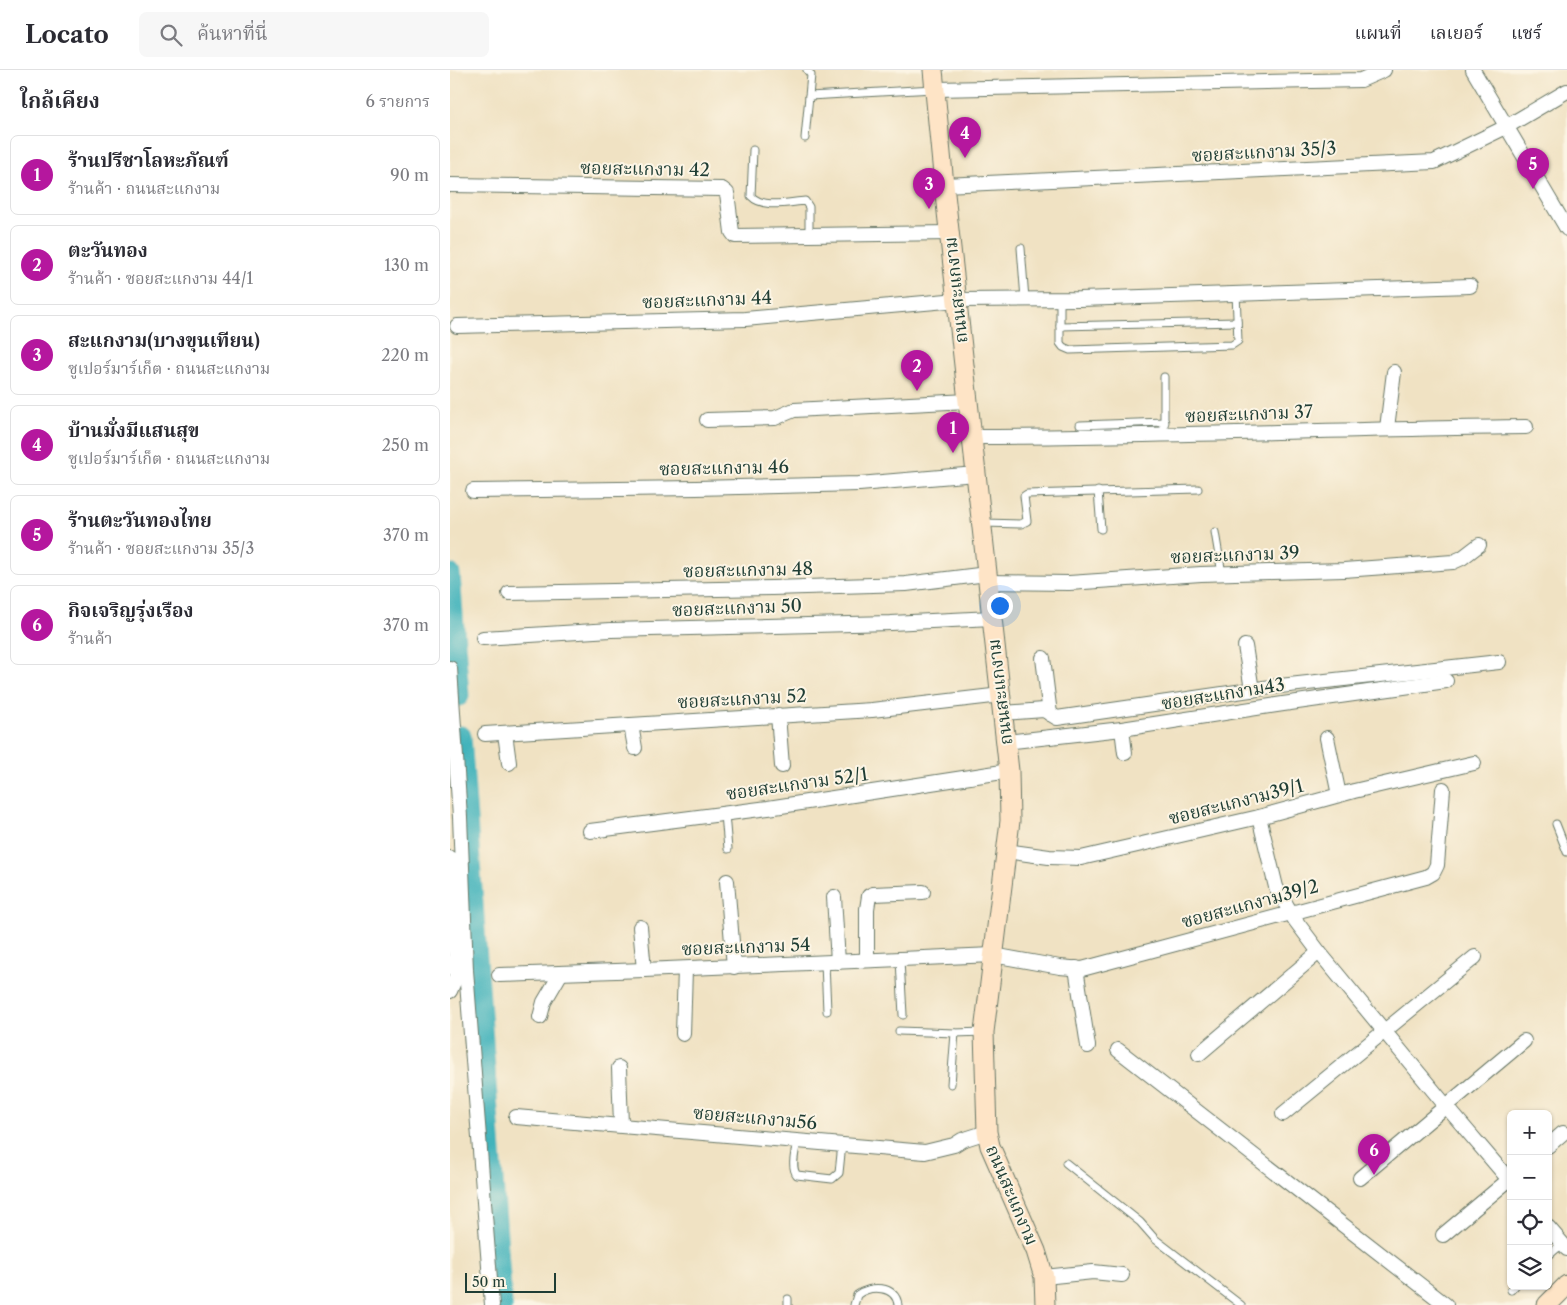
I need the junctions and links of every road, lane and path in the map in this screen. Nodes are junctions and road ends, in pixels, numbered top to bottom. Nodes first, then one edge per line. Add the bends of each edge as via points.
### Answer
1 (807, 70) edge
2 (933, 70) edge
3 (1384, 70) edge
4 (1473, 70) edge
5 (936, 89) junction
6 (1567, 91) edge
7 (809, 96) junction
8 (1506, 127) junction
9 (806, 138) dead end
10 (752, 150) dead end
11 (450, 185) edge
12 (944, 185) junction
13 (1567, 229) edge
14 (950, 233) junction
15 (809, 236) junction
16 (1021, 248) dead end
17 (1470, 286) dead end
18 (1236, 293) junction
19 (1025, 299) junction
20 (1060, 299) junction
21 (958, 300) junction
22 (1237, 322) junction
23 (457, 326) dead end
24 (1060, 326) junction
25 (1394, 372) dead end
26 (1164, 377) dead end
27 (968, 401) junction
28 (707, 420) dead end
29 (1080, 425) dead end
30 (1526, 427) dead end
31 (1387, 428) junction
32 (1165, 429) junction
33 (972, 437) junction
34 (976, 474) junction
35 (1198, 488) dead end
36 (473, 491) dead end
37 (1098, 491) junction
38 (981, 523) junction
39 (1101, 529) dead end
40 (1215, 532) dead end
41 (1480, 545) dead end
42 (1222, 574) junction
43 (987, 578) junction
44 (510, 593) dead end
45 (992, 618) junction
46 (483, 638) dead end
47 (1245, 646) dead end
48 (1043, 658) dead end
49 (1499, 662) dead end
50 (450, 668) edge
51 (1446, 680) dead end
52 (1252, 690) junction
53 (1002, 704) junction
54 (1050, 714) junction
55 (778, 715) junction
56 (631, 725) junction
57 (1122, 730) junction
58 (505, 733) junction
59 (485, 734) dead end
60 (1327, 738) dead end
61 (1006, 742) junction
62 (635, 748) dead end
63 (1125, 753) dead end
64 (509, 763) dead end
65 (1474, 763) dead end
66 (782, 766) dead end
67 (1009, 771) junction
68 (1443, 789) dead end
69 (1339, 795) junction
70 (725, 814) junction
71 (1258, 817) junction
72 (1556, 824) dead end
73 (590, 831) dead end
74 (728, 849) dead end
75 (1006, 851) junction
76 (1567, 852) edge
77 (450, 858) edge
78 (727, 881) dead end
79 (923, 892) dead end
80 (834, 897) dead end
81 (1291, 912) junction
82 (640, 927) dead end
83 (1320, 952) junction
84 (993, 956) junction
85 (1475, 957) dead end
86 (867, 960) junction
87 (900, 960) junction
88 (831, 963) junction
89 (734, 967) junction
90 (1076, 968) junction
91 (685, 969) junction
92 (644, 970) junction
93 (562, 973) junction
94 (499, 974) dead end
95 (450, 991) edge
96 (826, 1012) dead end
97 (903, 1015) dead end
98 (540, 1017) dead end
99 (899, 1031) dead end
100 (1385, 1031) junction
101 (984, 1032) junction
102 (955, 1033) junction
103 (683, 1034) dead end
104 (1524, 1041) dead end
105 (1088, 1046) dead end
106 (1118, 1050) dead end
107 (1199, 1054) dead end
108 (619, 1068) dead end
109 (951, 1084) dead end
110 (1446, 1106) junction
111 (1283, 1114) dead end
112 (516, 1117) dead end
113 (621, 1125) junction
114 (987, 1132) junction
115 (1563, 1134) dead end
116 (797, 1140) junction
117 (1552, 1143) edge
118 (842, 1144) junction
119 (1066, 1163) dead end
120 (1507, 1177) edge
121 (1360, 1178) dead end
122 (1507, 1182) edge
123 (1552, 1231) edge
124 (1443, 1235) dead end
125 (1565, 1244) edge
126 (1552, 1253) edge
127 (1122, 1275) dead end
128 (1044, 1277) junction
129 (1567, 1286) edge
130 (492, 1305) edge
131 (854, 1305) edge
132 (898, 1305) edge
133 (1045, 1305) edge
134 (1241, 1305) edge
135 (1446, 1305) edge
136 (1547, 1305) edge

1 - 7 lane via 811,75
2 - 5 street, ถนนสะแกงาม
3 - 5 street via 1362,80
4 - 8 street
5 - 7 lane
5 - 12 street, ถนนสะแกงาม
6 - 8 street, ซอยสะแกงาม 35/3
7 - 9 lane
8 - 12 street, ซอยสะแกงาม 35/3 via 1428,163
8 - 13 street
10 - 15 lane via 751,196 763,204 805,201 809,207
11 - 15 street, ซอยสะแกงาม 42 via 722,189 727,193 732,235
12 - 14 street, ถนนสะแกงาม
14 - 15 street, ซอยสะแกงาม 42
14 - 21 street, ถนนสะแกงาม
16 - 19 lane
17 - 18 street, ซอยสะแกงาม 44
18 - 20 street, ซอยสะแกงาม 44
18 - 22 lane
19 - 20 street, ซอยสะแกงาม 44
19 - 21 street, ซอยสะแกงาม 44
20 - 24 lane
21 - 23 street, ซอยสะแกงาม 44 via 745,319
21 - 27 street, ถนนสะแกงาม
22 - 24 lane
22 - 24 lane via 1238,341 1232,345 1070,350 1060,343
25 - 31 street
26 - 32 lane
27 - 28 street via 794,410 775,418
27 - 33 street, ถนนสะแกงาม
29 - 32 lane
30 - 31 street, ซอยสะแกงาม 37
31 - 32 street, ซอยสะแกงาม 37
32 - 33 street, ซอยสะแกงาม 37
33 - 34 street, ถนนสะแกงาม
34 - 36 street, ซอยสะแกงาม 46 via 859,484
34 - 38 street, ถนนสะแกงาม
35 - 37 lane
37 - 38 lane via 1027,494 1024,496 1027,521 1021,524
37 - 39 lane
38 - 43 street, ถนนสะแกงาม
40 - 42 lane
41 - 42 street, ซอยสะแกงาม 39 via 1453,562
42 - 43 street, ซอยสะแกงาม 39 via 1069,583
43 - 44 street, ซอยสะแกงาม 48 via 906,584
43 - 45 street, ถนนสะแกงาม
45 - 46 street, ซอยสะแกงาม 50 via 611,630
45 - 53 street, ถนนสะแกงาม
47 - 52 street
48 - 54 street
49 - 52 street, ซอยสะแกงาม 52
50 - 130 street via 466,970
51 - 57 street, ซอยสะแกงาม43
52 - 54 street, ซอยสะแกงาม 52 via 1057,718
53 - 54 street, ซอยสะแกงาม 52 via 1044,710
53 - 55 street, ซอยสะแกงาม 52
53 - 61 street, ถนนสะแกงาม
55 - 56 street, ซอยสะแกงาม 52
55 - 66 street
56 - 58 street, ซอยสะแกงาม 52
56 - 62 street
57 - 61 street, ซอยสะแกงาม43
57 - 63 street
58 - 59 street, ซอยสะแกงาม 52
58 - 64 street
60 - 69 street
61 - 67 street, ถนนสะแกงาม
65 - 69 street, ซอยสะแกงาม39/1
67 - 70 street, ซอยสะแกงาม 52/1
67 - 75 street, ถนนสะแกงาม via 1010,821
68 - 81 street, ซอยสะแกงาม39/2 via 1437,865 1433,872
69 - 71 street, ซอยสะแกงาม39/1
70 - 73 street, ซอยสะแกงาม 52/1
70 - 74 lane
71 - 75 street, ซอยสะแกงาม39/1 via 1081,858 1049,858
71 - 81 street via 1276,887
72 - 76 lane
75 - 84 street, ถนนสะแกงาม
77 - 95 street via 456,977
78 - 89 street
79 - 86 street via 869,896 866,909
80 - 88 street
81 - 83 street
81 - 90 street, ซอยสะแกงาม39/2
82 - 92 street
83 - 100 street
83 - 107 street
84 - 87 street, ซอยสะแกงาม 54
84 - 90 street, ซอยสะแกงาม39/2
84 - 101 street, ถนนสะแกงาม
85 - 100 street
86 - 87 street, ซอยสะแกงาม 54
86 - 88 street, ซอยสะแกงาม 54
87 - 97 lane
88 - 89 street, ซอยสะแกงาม 54
88 - 96 lane
89 - 91 street, ซอยสะแกงาม 54
90 - 105 street
91 - 92 street, ซอยสะแกงาม 54
91 - 103 street
92 - 93 street, ซอยสะแกงาม 54
93 - 94 street, ซอยสะแกงาม 54
93 - 98 street via 544,1002
99 - 102 lane
100 - 110 street
100 - 111 street
101 - 102 lane
101 - 114 street, ถนนสะแกงาม
102 - 109 lane
104 - 110 street
106 - 135 street
108 - 113 street
110 - 120 street
110 - 121 street
112 - 113 street, ซอยสะแกงาม56
113 - 116 street, ซอยสะแกงาม56
114 - 118 street, ซอยสะแกงาม56 via 925,1152
114 - 128 street, ถนนสะแกงาม
115 - 117 street
116 - 118 street, ซอยสะแกงาม56
116 - 118 lane via 794,1172 832,1179 839,1173
119 - 134 lane via 1140,1222 1155,1239
122 - 124 street
123 - 125 street
125 - 126 lane
127 - 128 street via 1093,1272
128 - 133 street, ถนนสะแกงาม
129 - 136 street
131 - 132 lane via 857,1295 870,1288 885,1289 895,1297

